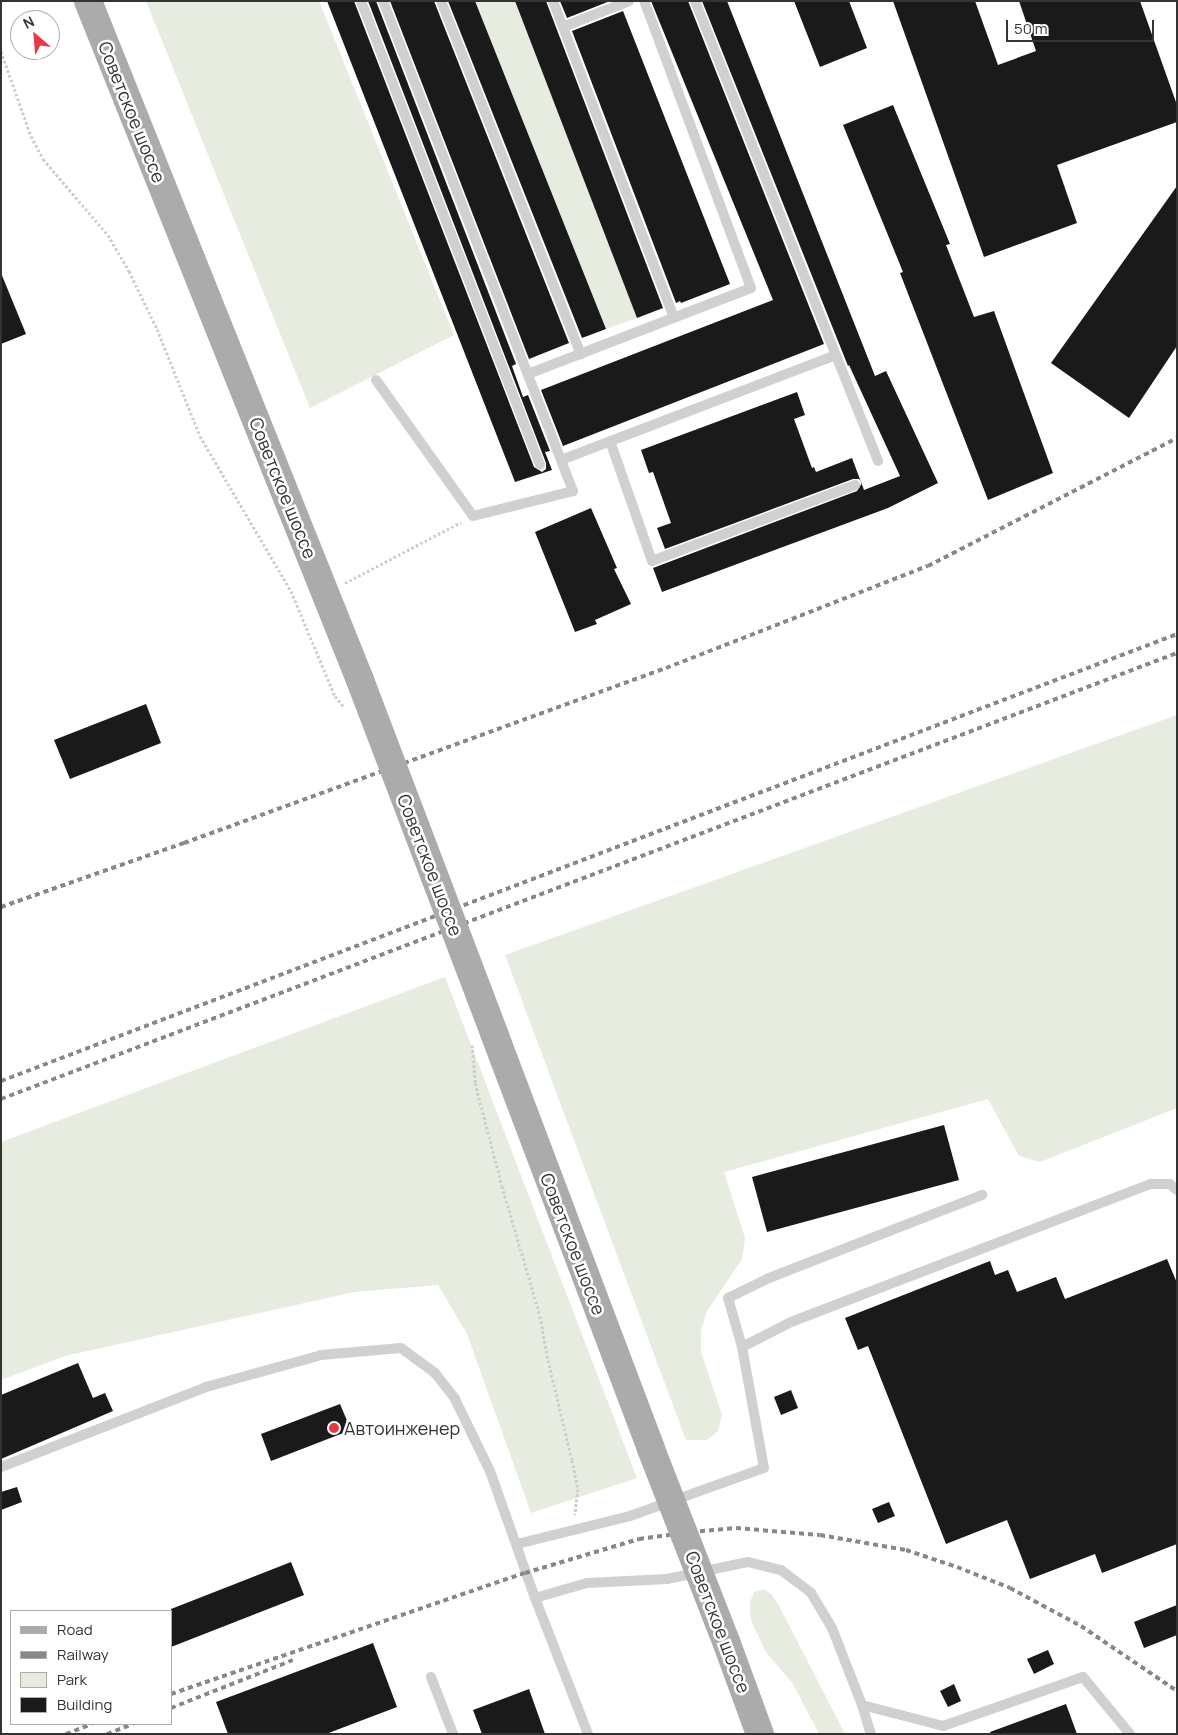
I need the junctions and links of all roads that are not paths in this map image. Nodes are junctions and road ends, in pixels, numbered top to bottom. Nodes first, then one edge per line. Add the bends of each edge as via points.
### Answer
1 (88, 1) edge
2 (361, 1) edge
3 (383, 1) edge
4 (441, 1) edge
5 (553, 1) edge
6 (630, 1) edge
7 (644, 1) edge
8 (695, 1) edge
9 (563, 27) junction
10 (674, 318) junction
11 (580, 354) junction
12 (836, 355) junction
13 (528, 374) junction
14 (376, 380) dead end
15 (610, 441) junction
16 (561, 460) junction
17 (878, 461) dead end
18 (540, 465) dead end
19 (855, 485) dead end
20 (1177, 1190) edge
21 (982, 1195) dead end
22 (742, 1348) junction
23 (1, 1467) edge
24 (516, 1544) junction
25 (535, 1598) junction
26 (431, 1677) dead end
27 (862, 1705) junction
28 (453, 1734) edge
29 (588, 1734) edge
30 (760, 1734) edge
31 (872, 1734) edge
32 (1130, 1734) edge

1 - 30 main road, Советское шоссе, bridge via 360,680 483,1036 727,1644
2 - 18 lane
3 - 13 lane
4 - 11 lane
5 - 9 lane
6 - 9 lane
7 - 10 lane via 751,288
8 - 12 lane
9 - 10 lane
10 - 11 lane
11 - 13 lane
12 - 15 lane
12 - 17 lane
13 - 16 lane
14 - 16 lane via 473,516 573,491
15 - 16 lane
15 - 19 lane via 652,561
20 - 22 lane via 1170,1184 1142,1187 791,1322
21 - 22 lane via 769,1278 728,1298
22 - 24 lane via 764,1468 630,1516
23 - 24 lane via 206,1387 321,1355 400,1348 436,1373 455,1399 490,1471
24 - 25 lane
25 - 27 lane via 587,1583 667,1580 748,1562 780,1570 811,1593 832,1628
25 - 29 lane
26 - 28 lane
27 - 31 lane
27 - 32 lane via 943,1726 1083,1677

